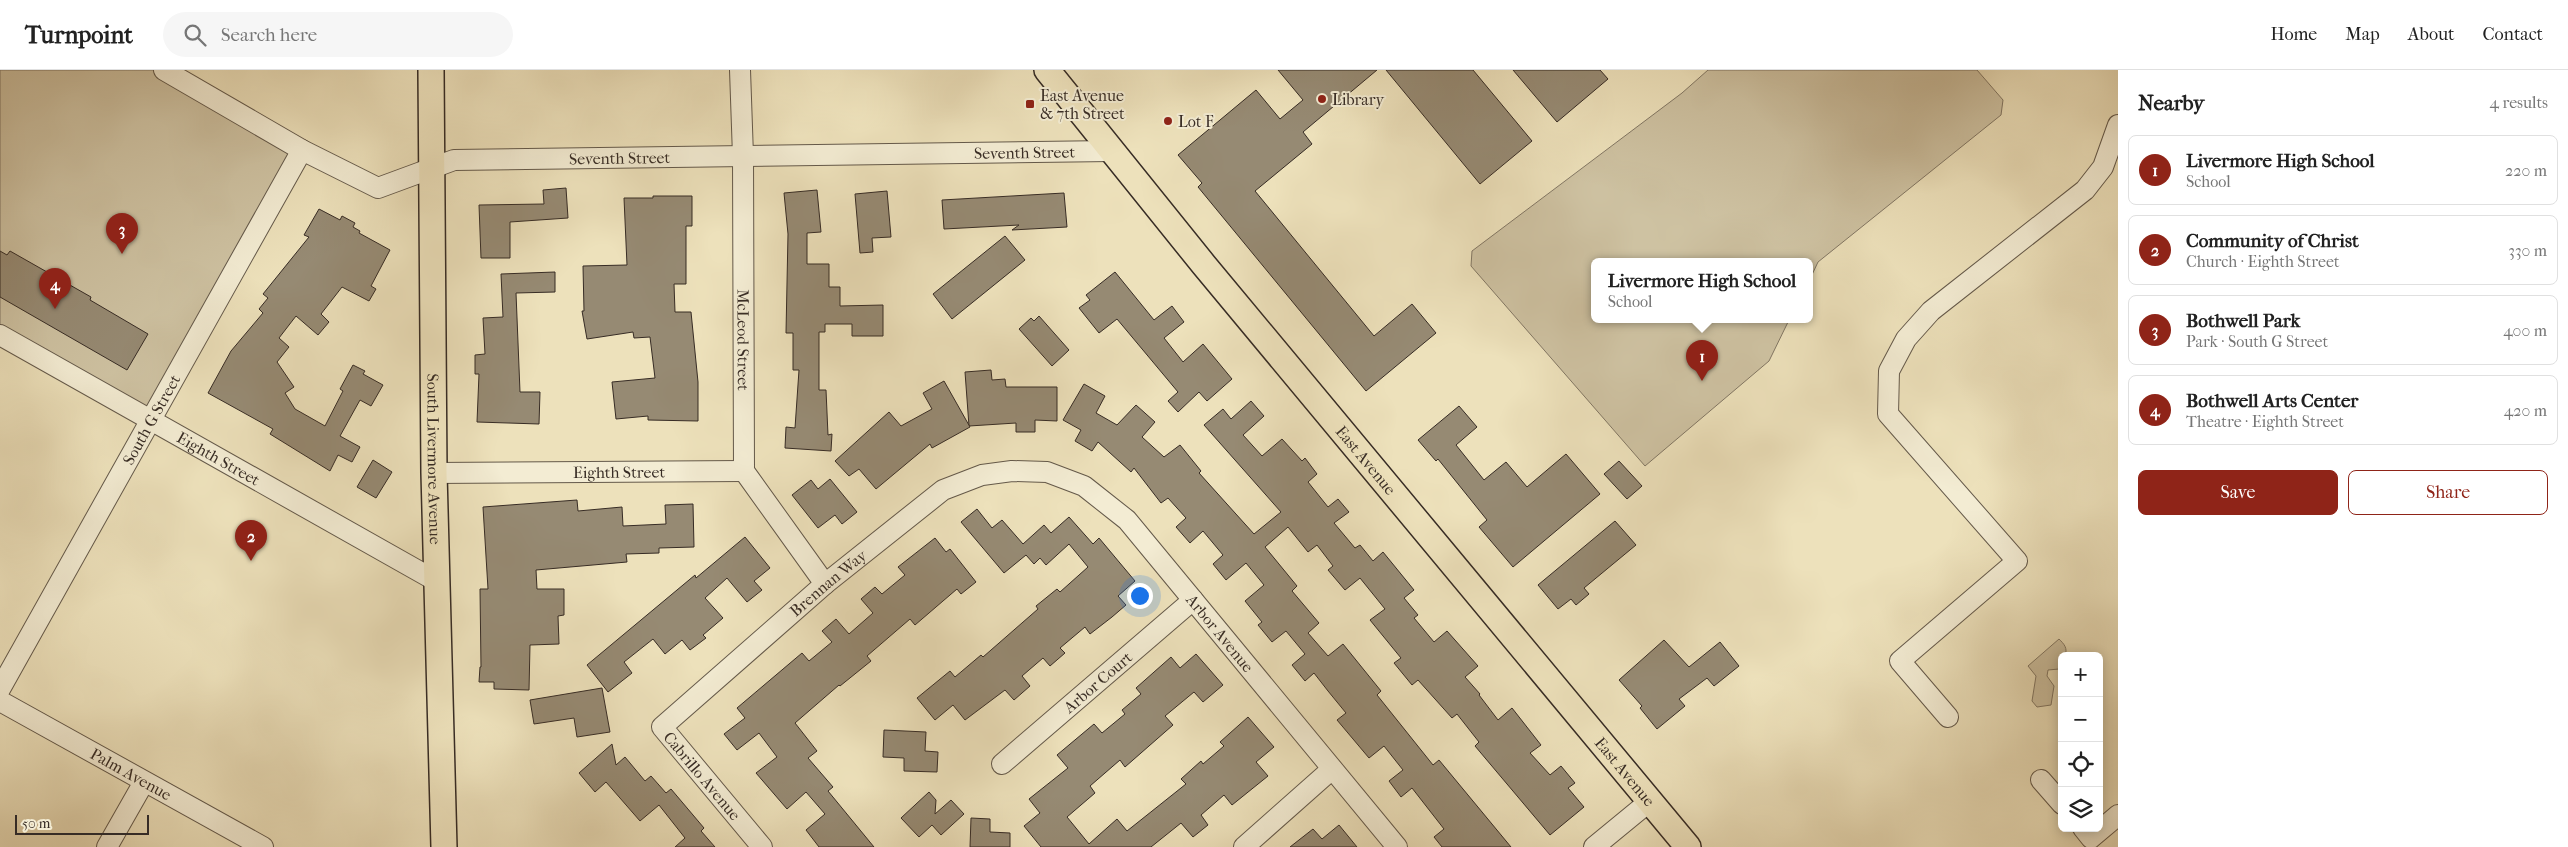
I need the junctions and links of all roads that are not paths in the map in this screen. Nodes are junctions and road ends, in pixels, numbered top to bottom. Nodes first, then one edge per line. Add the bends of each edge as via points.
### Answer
1 (164, 70) edge
2 (431, 70) edge
3 (740, 70) edge
4 (1047, 70) edge
5 (2118, 125) edge
6 (302, 150) junction
7 (1111, 150) junction
8 (743, 156) junction
9 (431, 169) junction
10 (0, 335) edge
11 (151, 420) junction
12 (744, 471) junction
13 (1012, 471) joint
14 (434, 473) junction
15 (438, 582) junction
16 (825, 584) junction
17 (1193, 600) junction
18 (0, 689) edge
19 (0, 701) edge
20 (1948, 717) dead end
21 (662, 727) joint
22 (1002, 764) dead end
23 (1332, 769) junction
24 (2041, 780) dead end
25 (144, 782) junction
26 (2058, 799) edge
27 (1650, 801) junction
28 (2118, 815) edge
29 (2103, 828) edge
30 (2086, 832) edge
31 (2098, 832) edge
32 (107, 847) edge
33 (263, 847) edge
34 (444, 847) edge
35 (762, 847) edge
36 (1244, 847) edge
37 (1397, 847) edge
38 (1594, 847) edge
39 (1688, 847) edge

1 - 6 street, Seventh Street
2 - 9 main road, South Livermore Avenue
3 - 8 street, McLeod Street
4 - 7 main road, East Avenue
5 - 20 street via 2103,167 2085,190 1931,311 1906,339 1889,371 1888,414 2017,561 1900,662
6 - 9 street, Seventh Street via 378,188
6 - 11 street, South G Street
7 - 8 street, Seventh Street
7 - 27 main road, East Avenue
8 - 9 street, Seventh Street via 454,160
8 - 12 street, McLeod Street
9 - 14 main road, South Livermore Avenue
10 - 11 street, Eighth Street
11 - 15 street, Eighth Street
11 - 18 street, South G Street
12 - 14 street, Eighth Street
12 - 16 street
13 - 16 street, Brennan Way via 982,475 943,490
13 - 17 street, Arbor Avenue via 1047,472 1084,486 1127,520
14 - 15 main road, South Livermore Avenue
15 - 34 main road, South Livermore Avenue
16 - 21 street, Brennan Way
17 - 22 street, Arbor Court
17 - 23 street, Arbor Avenue
19 - 25 street, Palm Avenue
21 - 35 street, Cabrillo Avenue
23 - 36 street
23 - 37 street, Arbor Avenue
24 - 26 street
25 - 32 street
25 - 33 street, Palm Avenue
27 - 38 street
27 - 39 main road, East Avenue
28 - 29 street
30 - 31 street via 2091,838

